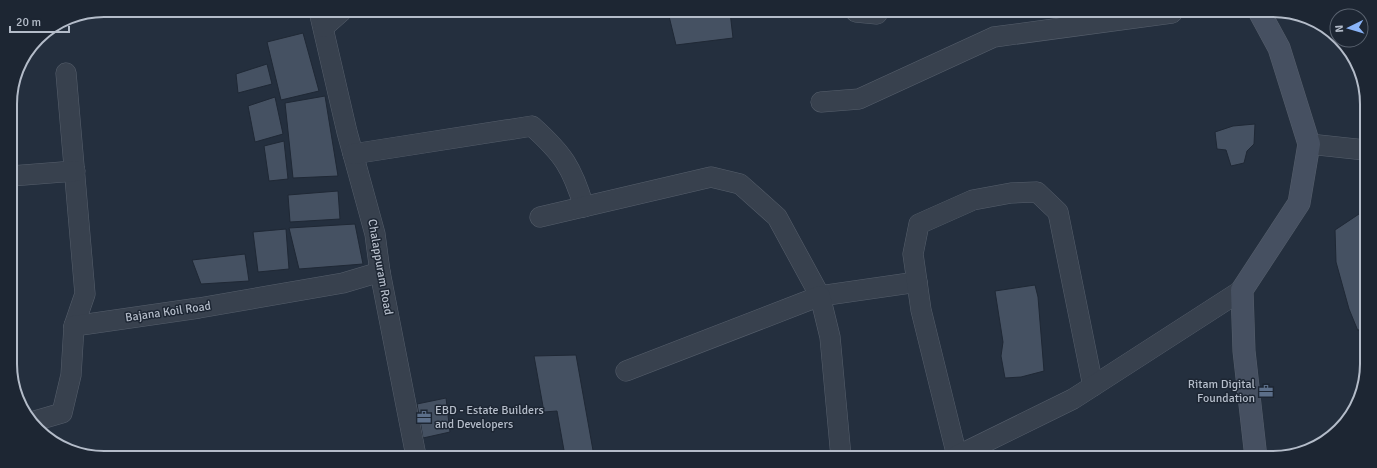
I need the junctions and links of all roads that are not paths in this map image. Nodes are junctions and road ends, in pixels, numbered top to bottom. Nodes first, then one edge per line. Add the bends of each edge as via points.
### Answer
1 (1142, 17) edge
2 (1262, 17) edge
3 (322, 19) edge
4 (66, 73) dead end
5 (821, 102) dead end
6 (1309, 144) junction
7 (1360, 149) edge
8 (353, 154) junction
9 (75, 171) junction
10 (17, 176) edge
11 (584, 207) junction
12 (540, 218) dead end
13 (380, 272) junction
14 (917, 282) junction
15 (1242, 290) junction
16 (820, 296) junction
17 (74, 326) junction
18 (626, 371) dead end
19 (1093, 386) junction
20 (37, 420) edge
21 (415, 451) edge
22 (840, 451) edge
23 (955, 451) edge
24 (966, 451) edge
25 (1255, 451) edge

1 - 5 street via 994,37 859,99
2 - 6 main road via 1279,48
3 - 8 street, Chalappuram Road
4 - 9 street
6 - 7 street
6 - 15 main road via 1299,202
8 - 11 street via 532,126 557,149 576,178
8 - 13 street, Chalappuram Road via 375,234
9 - 10 street
9 - 17 street via 85,294
11 - 12 street
11 - 16 street via 711,177 740,184 777,217
13 - 17 street, Bajana Koil Road via 343,283 207,307
13 - 21 street, Chalappuram Road
14 - 16 street
14 - 19 street via 913,254 919,224 973,200 1011,193 1037,192 1058,212
14 - 23 street via 921,310
15 - 19 street
15 - 25 main road via 1244,350
16 - 18 street
16 - 22 street via 830,337
17 - 20 street via 71,375 62,413
19 - 24 street via 1073,399

